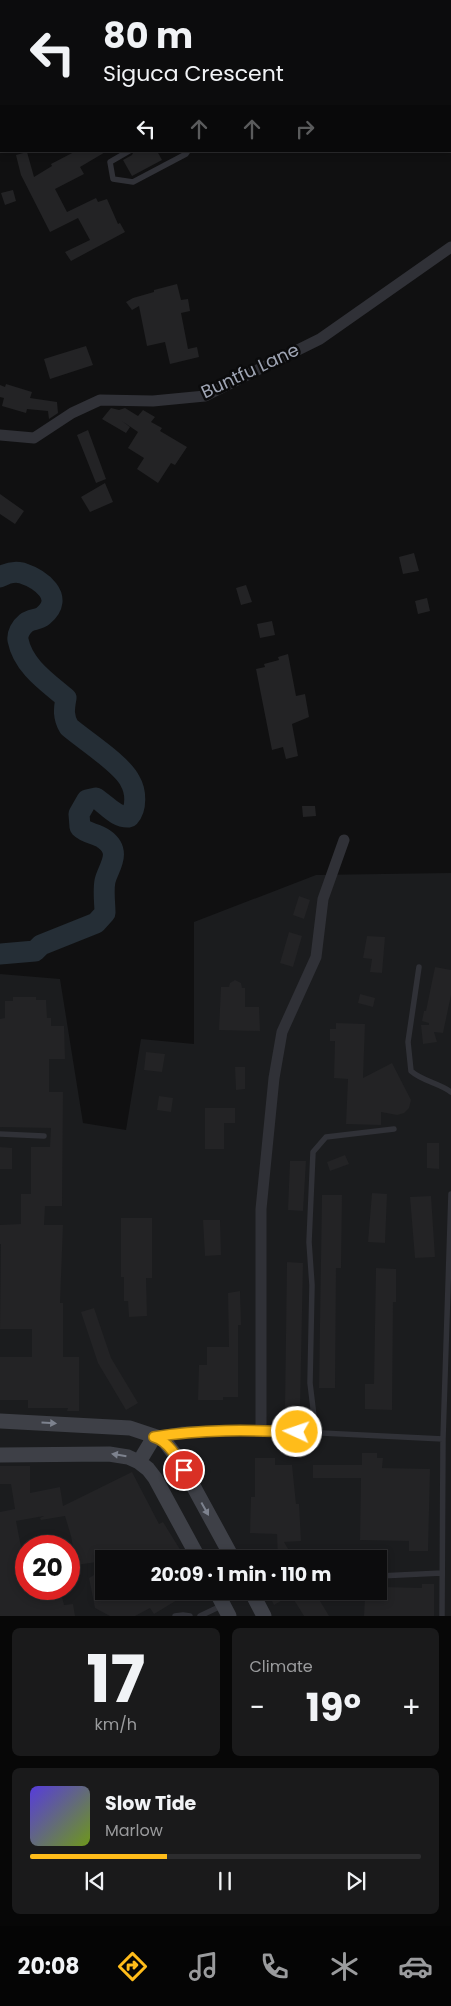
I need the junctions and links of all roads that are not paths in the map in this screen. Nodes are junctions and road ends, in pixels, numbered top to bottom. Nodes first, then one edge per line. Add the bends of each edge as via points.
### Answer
1 (127, 152) edge
2 (187, 152) edge
3 (451, 247) edge
4 (0, 435) edge
5 (344, 840) dead end
6 (419, 966) dead end
7 (451, 1092) edge
8 (394, 1129) dead end
9 (0, 1134) edge
10 (44, 1136) dead end
11 (451, 1194) edge
12 (0, 1421) edge
13 (261, 1430) junction
14 (316, 1433) junction
15 (154, 1437) junction
16 (442, 1439) junction
17 (0, 1455) edge
18 (139, 1462) junction
19 (191, 1550) edge
20 (228, 1550) edge
21 (442, 1573) junction
22 (387, 1576) edge
23 (256, 1600) edge
24 (226, 1610) edge
25 (175, 1616) edge
26 (190, 1616) edge
27 (200, 1616) edge
28 (264, 1616) edge
29 (442, 1616) edge

1 - 2 lane via 110,162 113,179 133,182
3 - 4 street, Buntfu Lane via 320,338 205,396 153,401 100,400 72,413 34,438
5 - 13 street via 323,900 316,957 282,1032 274,1078 261,1209
6 - 7 lane via 408,1042 411,1071
8 - 14 lane via 326,1137 313,1152 309,1242 312,1285 310,1383
9 - 10 lane
11 - 16 lane
12 -> 15 street via 130,1428
13 - 14 lane
13 - 15 street via 183,1432
14 - 16 lane
15 - 18 street
15 -> 20 street via 163,1439 179,1460
16 - 21 lane
18 -> 17 street via 109,1454
18 - 19 street via 155,1478
21 - 22 lane
21 - 29 lane
23 - 28 street
24 - 27 lane
25 - 26 lane

